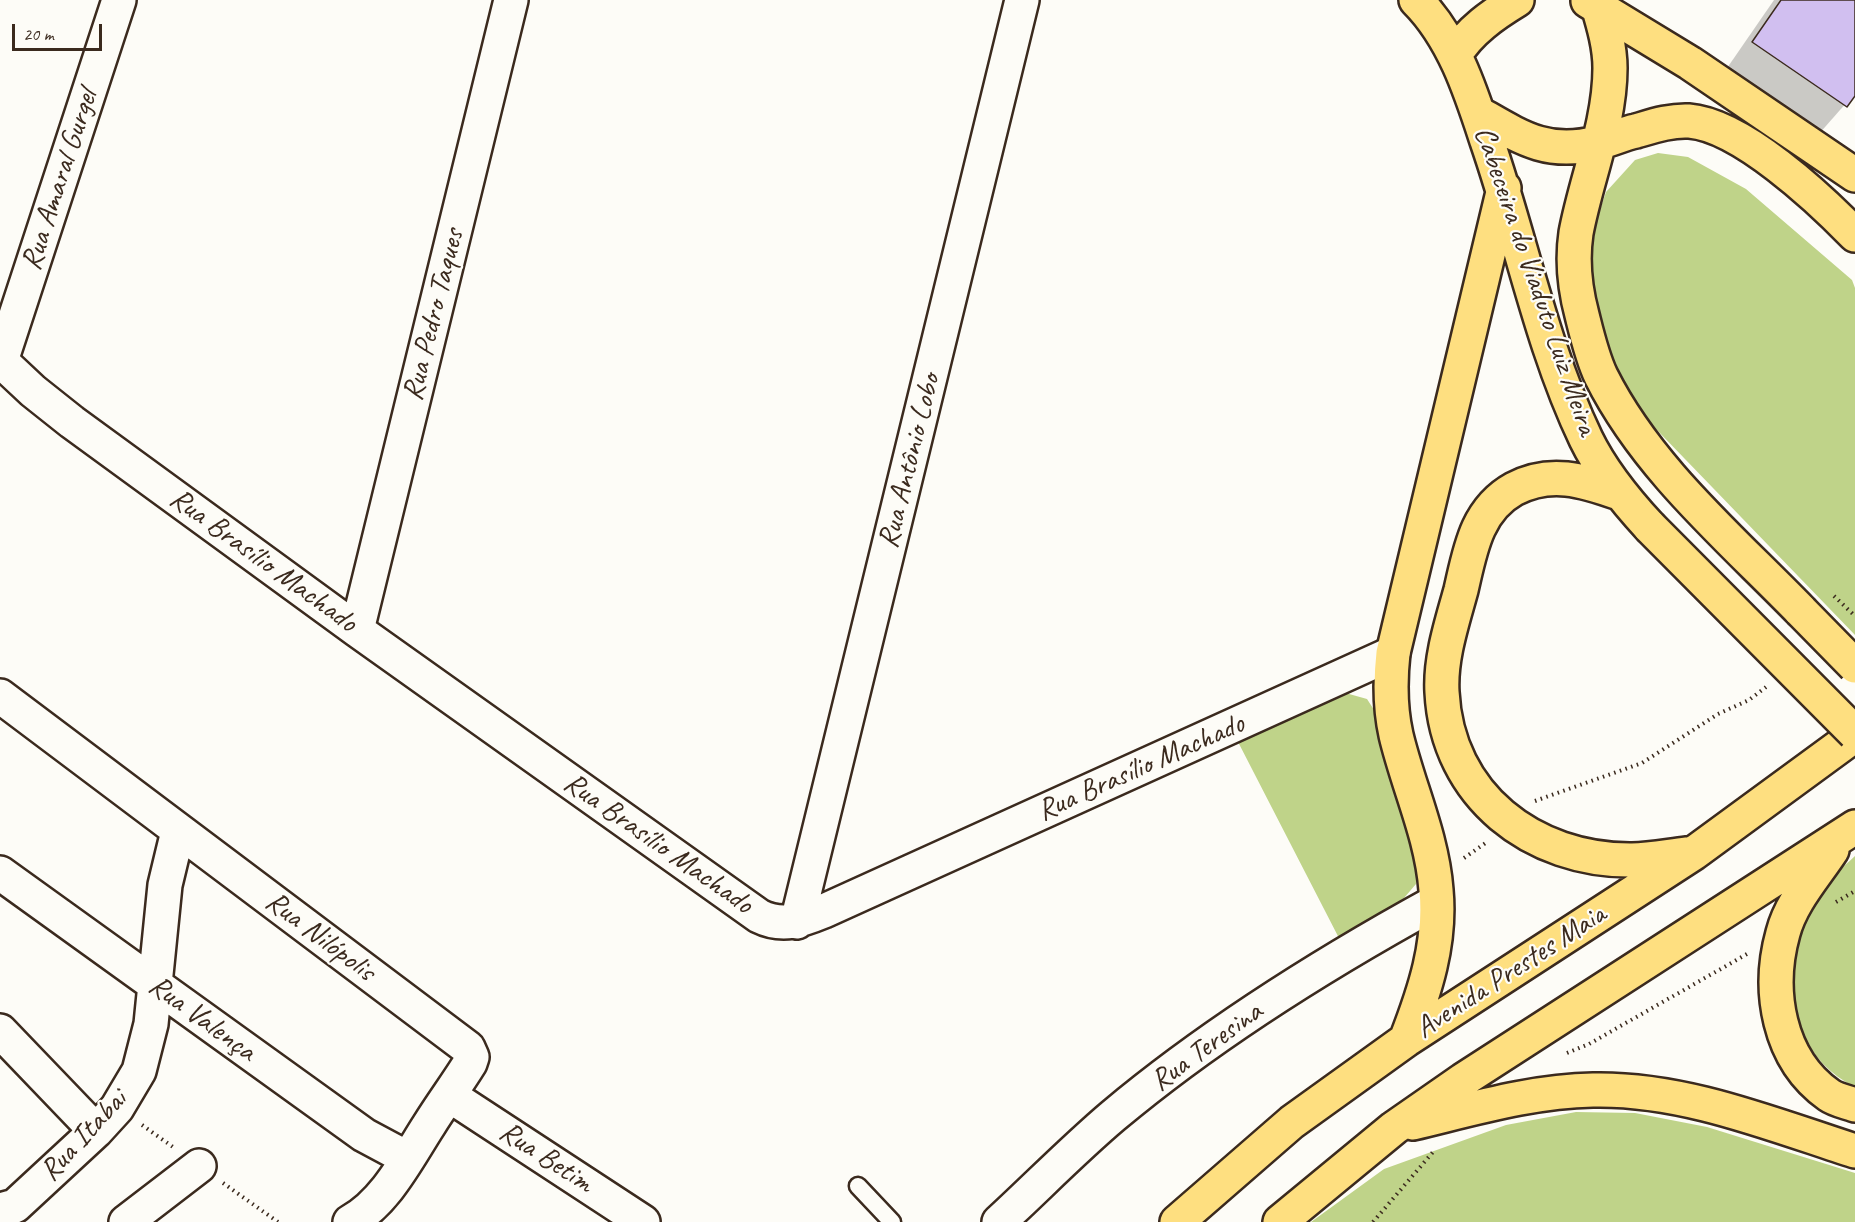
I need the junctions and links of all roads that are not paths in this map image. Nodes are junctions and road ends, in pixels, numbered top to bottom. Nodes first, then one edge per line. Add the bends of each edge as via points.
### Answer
1 (119, 0) edge
2 (511, 0) edge
3 (1022, 0) edge
4 (1416, 0) edge
5 (1517, 0) edge
6 (1592, 3) edge
7 (1455, 55) junction
8 (1478, 113) junction
9 (1598, 143) junction
10 (1855, 175) edge
11 (1504, 188) junction
12 (1855, 235) edge
13 (0, 360) edge
14 (1619, 493) junction
15 (357, 630) junction
16 (1393, 653) junction
17 (1855, 666) edge
18 (0, 696) edge
19 (1855, 734) edge
20 (178, 831) junction
21 (1848, 833) edge
22 (1694, 853) junction
23 (0, 873) edge
24 (1435, 888) junction
25 (797, 922) junction
26 (155, 985) junction
27 (0, 1031) edge
28 (1406, 1040) junction
29 (448, 1095) junction
30 (1855, 1105) edge
31 (1394, 1128) junction
32 (96, 1131) junction
33 (1855, 1151) edge
34 (407, 1158) junction
35 (199, 1166) dead end
36 (858, 1186) dead end
37 (0, 1210) edge
38 (363, 1220) edge
39 (126, 1222) edge
40 (643, 1222) edge
41 (892, 1222) edge
42 (999, 1222) edge
43 (1177, 1222) edge
44 (1280, 1222) edge

1 - 13 street, Rua Amaral Gurgel
2 - 15 street, Rua Pedro Taques
3 - 25 street, Rua Antônio Lobo
4 - 7 highway, Cabeceira do Viaduto Luiz Meira
5 - 7 highway via 1463,42
6 - 9 highway, Cabeceira do Viaduto Luiz Meira via 1609,48 1610,70
6 - 10 highway via 1690,63
7 - 8 highway, Cabeceira do Viaduto Luiz Meira
8 - 9 highway via 1528,142 1570,148
8 - 11 highway, Cabeceira do Viaduto Luiz Meira
9 - 12 highway via 1667,123 1689,121 1713,126 1737,137 1822,201
9 - 17 highway, Cabeceira do Viaduto Luiz Meira, bridge via 1576,235 1574,260 1578,298 1600,374 1643,443 1681,488
11 - 14 highway, Cabeceira do Viaduto Luiz Meira via 1568,398 1587,441
11 - 16 highway
13 - 15 street, Rua Brasílio Machado via 72,422
14 - 19 highway, Cabeceira do Viaduto Luiz Meira, bridge
14 - 22 highway via 1584,480 1550,478 1501,498 1488,511 1475,535 1447,645 1442,692 1446,719 1462,765 1476,789 1508,822 1530,837 1574,852 1632,860
15 - 25 street, Rua Brasílio Machado via 759,916 776,923
16 - 24 highway via 1390,679 1396,734
16 - 25 street, Rua Brasílio Machado
18 - 20 street, Rua Nilópolis
19 - 22 highway, Avenida Prestes Maia
20 - 26 street, Rua Itabai via 165,885
20 - 29 street, Rua Nilópolis via 468,1048 470,1063
21 - 30 highway via 1797,901 1783,932 1775,991 1788,1045 1807,1075 1831,1096
21 - 31 highway
22 - 28 highway, Avenida Prestes Maia
23 - 26 street, Rua Valença
24 - 28 highway via 1435,942 1430,971
24 - 42 street, Rua Teresina via 1174,1069 1112,1117
26 - 32 street, Rua Itabai via 146,1054 117,1108
26 - 34 street, Rua Valença via 363,1135
27 - 32 street
28 - 43 highway, Avenida Prestes Maia via 1292,1122
29 - 34 street, Rua Nilópolis
29 - 40 street, Rua Betim
31 - 33 highway via 1555,1092 1593,1090 1633,1092 1724,1110
31 - 44 highway
32 - 37 street, Rua Itabai via 15,1206
34 - 38 street, Rua Nilópolis
35 - 39 street
36 - 41 lane

